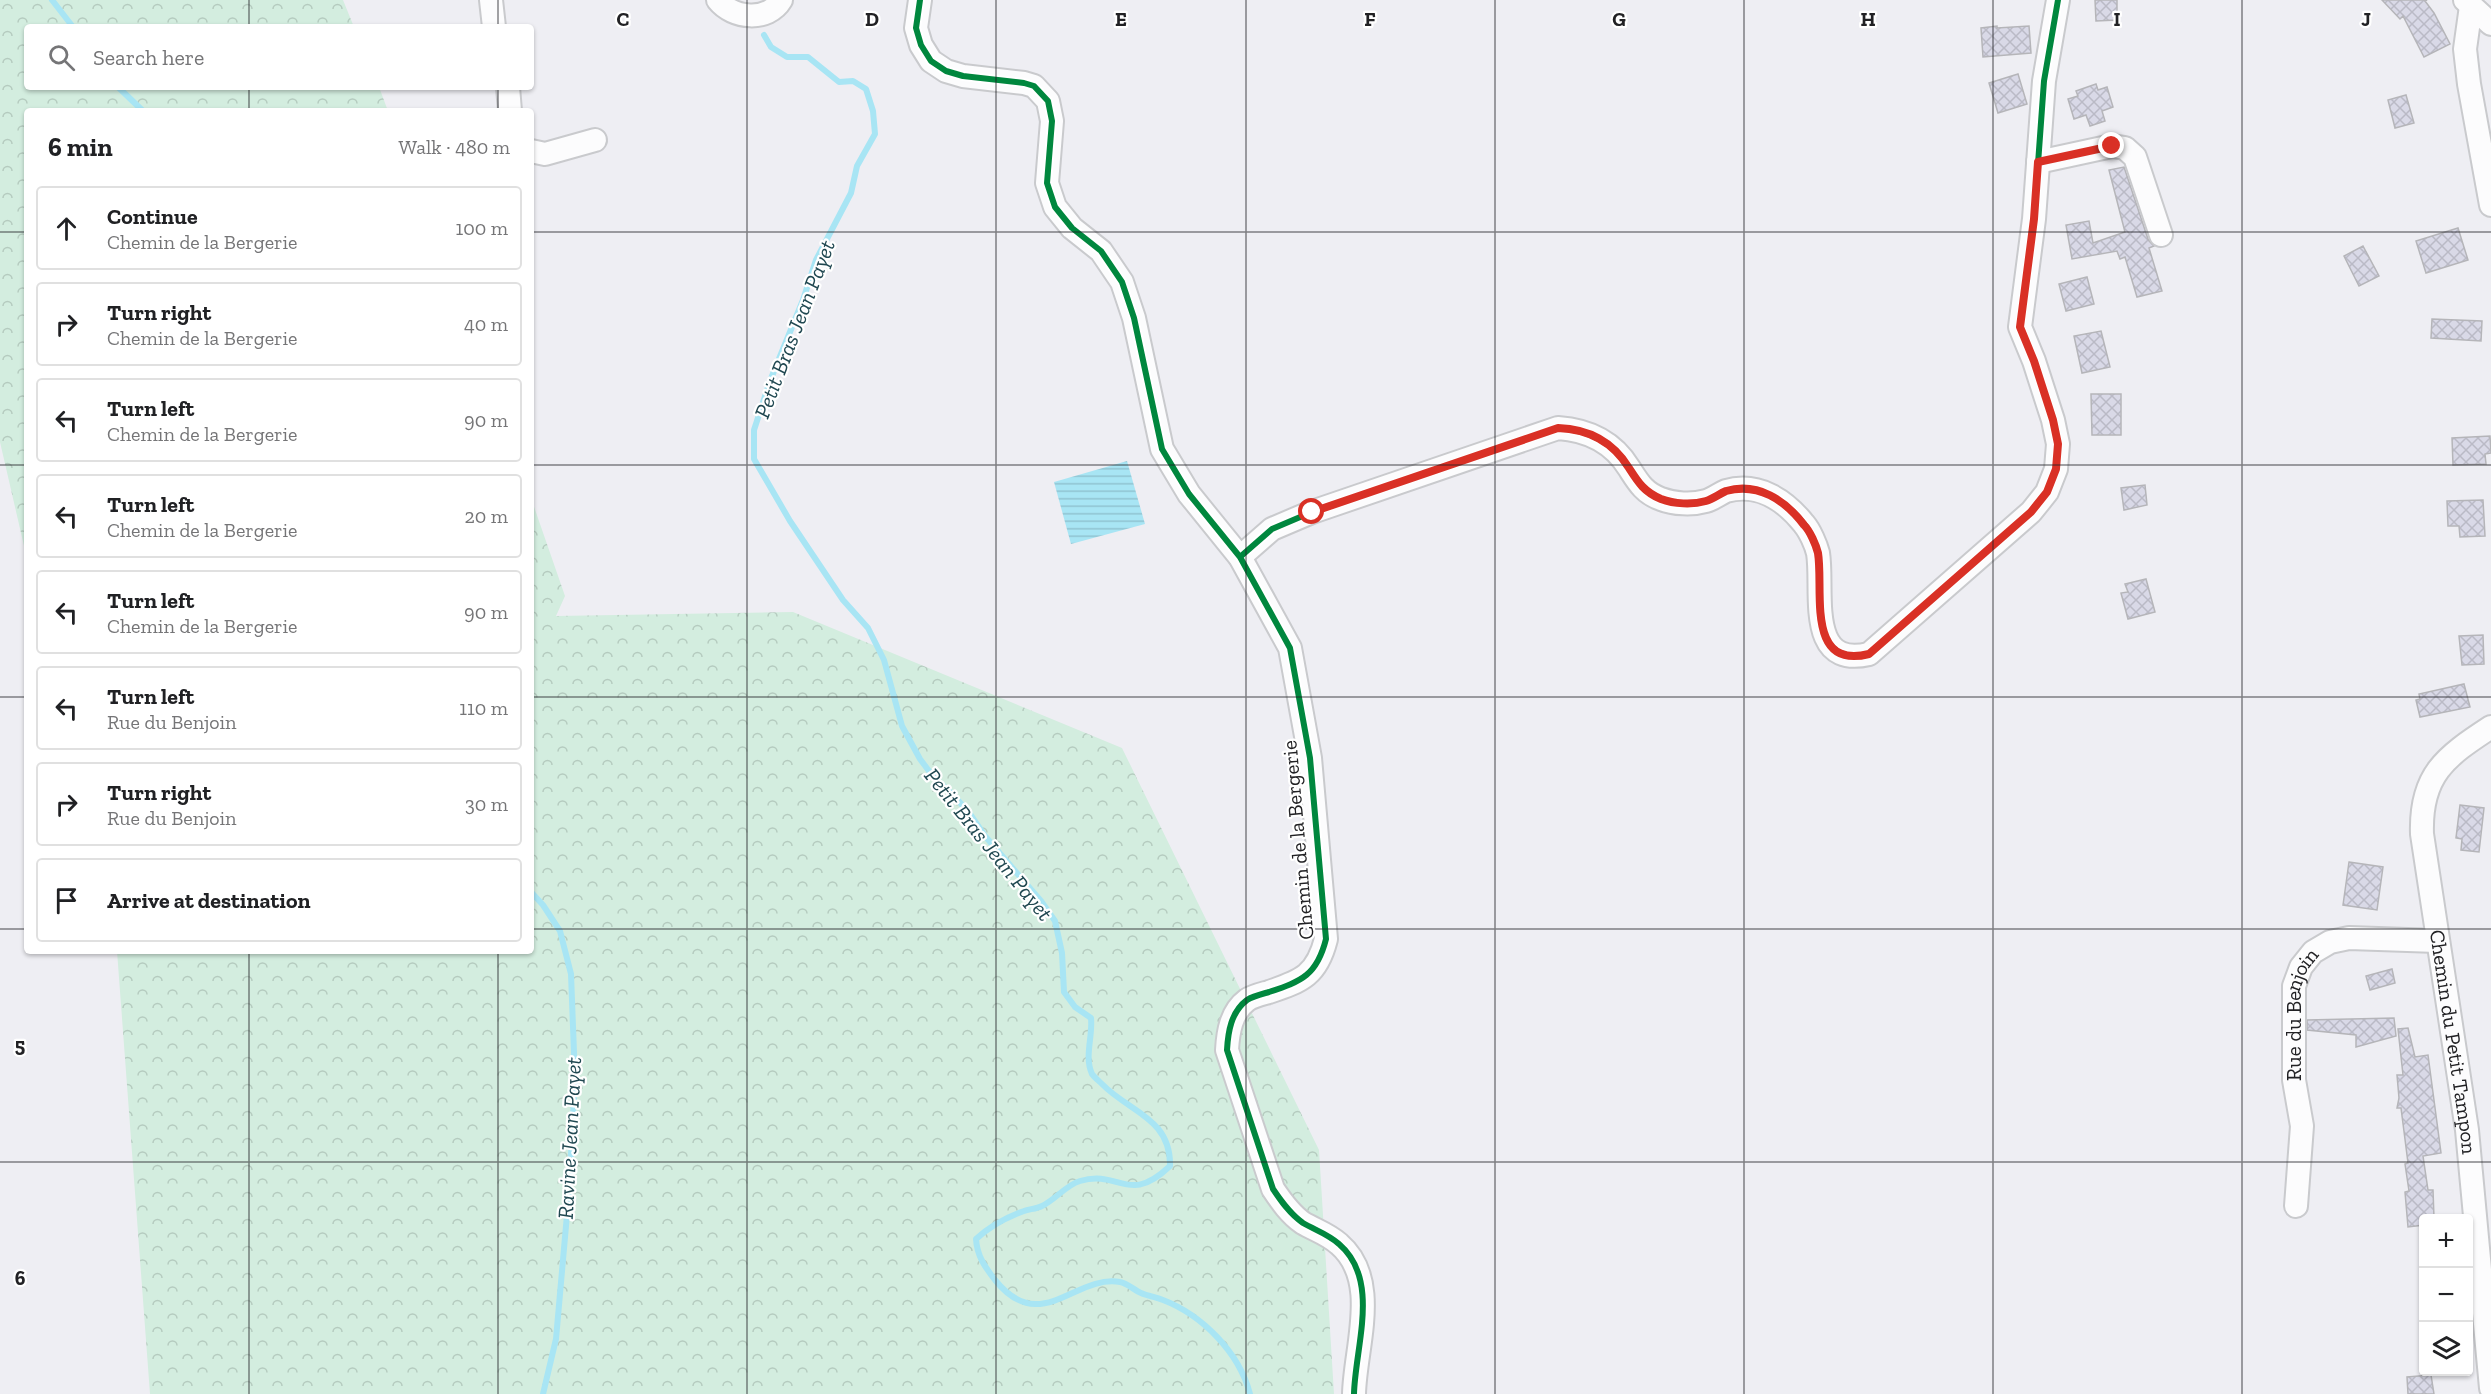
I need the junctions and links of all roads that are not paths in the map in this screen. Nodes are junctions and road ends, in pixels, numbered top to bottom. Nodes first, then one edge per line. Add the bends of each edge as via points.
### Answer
1 (491, 0) edge
2 (718, 0) edge
3 (781, 0) edge
4 (920, 0) edge
5 (2058, 0) edge
6 (2468, 3) edge
7 (494, 24) edge
8 (2491, 24) edge
9 (508, 90) edge
10 (510, 108) edge
11 (595, 140) dead end
12 (534, 152) edge
13 (2038, 162) junction
14 (2491, 205) edge
15 (2161, 235) dead end
16 (1240, 557) junction
17 (2491, 727) edge
18 (2437, 941) junction
19 (2296, 1206) dead end
20 (2491, 1388) edge
21 (1354, 1394) edge

1 - 7 street
2 - 3 street via 746,15 768,12
4 - 16 street, Chemin de la Bergerie via 916,28 931,61 963,76 1034,86 1048,101 1052,121 1047,183 1055,207 1072,228 1101,251 1122,282 1134,318 1162,449 1189,494
5 - 13 street via 2044,81
6 - 8 street
6 - 14 street via 2465,49
9 - 10 street
11 - 12 street via 545,154
13 - 15 street via 2112,146 2125,148 2135,157
13 - 16 street via 2020,327 2053,420 2058,444 2056,469 2047,492 2031,512 1869,654 1858,657 1837,651 1824,635 1818,552 1806,526 1787,506 1766,493 1742,489 1706,501 1662,500 1636,482 1615,450 1596,436 1575,429 1558,428 1312,512 1272,529
16 - 21 street, Chemin de la Bergerie via 1290,648 1310,758 1326,939 1322,957 1312,972 1297,982 1248,999 1235,1014 1228,1031 1227,1050 1273,1189 1302,1223 1340,1244 1361,1279 1363,1300
17 - 18 street, Chemin du Petit Tampon via 2456,750 2440,767 2427,788 2421,810
18 - 19 street, Rue du Benjoin via 2349,938 2330,942 2313,952 2301,967 2294,986 2294,1080 2302,1126
18 - 20 street, Chemin du Petit Tampon via 2467,1130

